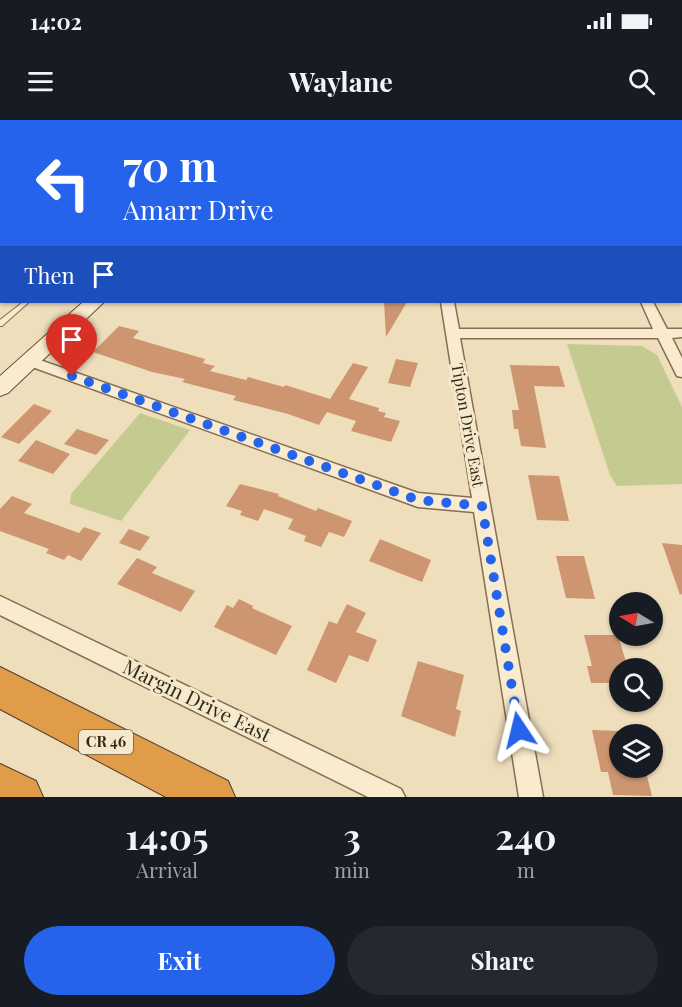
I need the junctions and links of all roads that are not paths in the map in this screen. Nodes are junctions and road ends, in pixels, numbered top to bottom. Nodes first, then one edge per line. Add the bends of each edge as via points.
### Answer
1 (25, 303) edge
2 (93, 303) edge
3 (447, 303) edge
4 (648, 303) edge
5 (0, 324) edge
6 (663, 333) junction
7 (682, 333) edge
8 (453, 334) junction
9 (29, 361) junction
10 (682, 372) edge
11 (0, 388) edge
12 (482, 506) junction
13 (0, 605) edge
14 (0, 687) edge
15 (0, 786) edge
16 (20, 797) edge
17 (212, 797) edge
18 (393, 797) edge
19 (531, 797) edge

1 - 5 lane
2 - 9 street
3 - 8 street, Tipton Drive East
4 - 6 street
6 - 7 street
6 - 8 street
6 - 10 street
8 - 12 street, Tipton Drive East
9 - 11 street
9 - 12 street via 418,500
12 - 19 street, Tipton Drive East
13 - 18 street, Margin Drive East
14 - 17 highway, CR 46
15 - 16 highway

